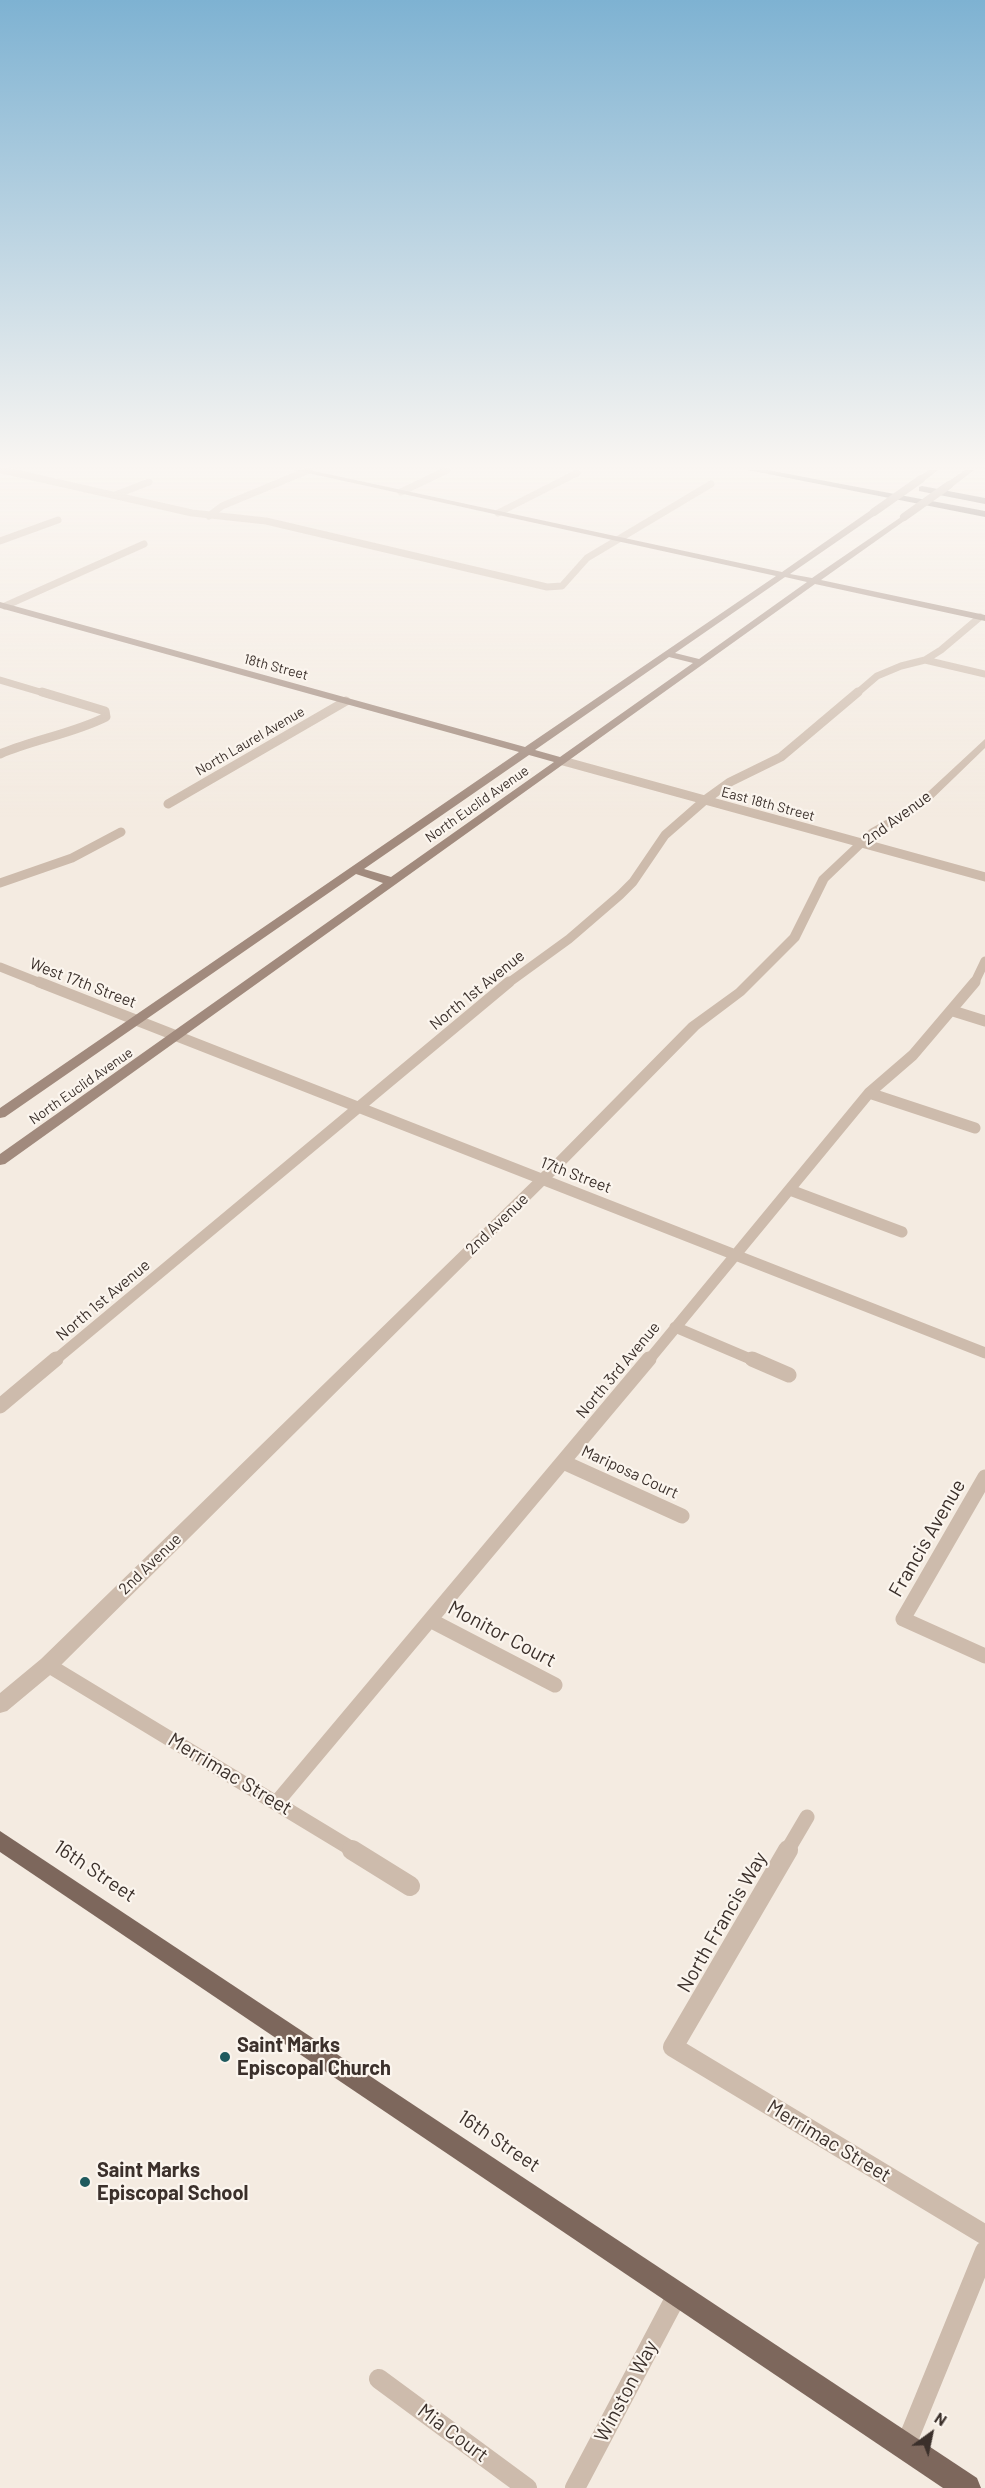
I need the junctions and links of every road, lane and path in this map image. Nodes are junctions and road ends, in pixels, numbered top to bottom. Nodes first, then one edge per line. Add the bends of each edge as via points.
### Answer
1 (48, 586) edge
2 (765, 586) edge
3 (807, 586) edge
4 (837, 586) edge
5 (3, 606) edge
6 (982, 618) edge
7 (666, 654) junction
8 (925, 660) junction
9 (701, 662) junction
10 (985, 674) edge
11 (0, 680) edge
12 (346, 701) junction
13 (985, 742) edge
14 (526, 750) junction
15 (0, 754) edge
16 (544, 756) joint
17 (563, 761) junction
18 (705, 800) junction
19 (168, 804) dead end
20 (121, 832) dead end
21 (861, 843) junction
22 (353, 869) junction
23 (985, 878) edge
24 (393, 882) junction
25 (0, 883) edge
26 (985, 962) edge
27 (0, 967) edge
28 (953, 1011) junction
29 (135, 1020) junction
30 (985, 1021) edge
31 (154, 1027) joint
32 (177, 1036) junction
33 (869, 1093) junction
34 (358, 1107) junction
35 (0, 1114) edge
36 (975, 1128) dead end
37 (0, 1161) edge
38 (542, 1179) junction
39 (790, 1190) junction
40 (902, 1232) dead end
41 (736, 1255) junction
42 (675, 1327) junction
43 (985, 1353) edge
44 (789, 1376) dead end
45 (0, 1406) edge
46 (562, 1461) junction
47 (985, 1477) edge
48 (682, 1516) dead end
49 (430, 1620) junction
50 (985, 1656) edge
51 (48, 1665) junction
52 (555, 1685) dead end
53 (0, 1705) edge
54 (277, 1802) junction
55 (807, 1817) dead end
56 (0, 1840) edge
57 (410, 1886) dead end
58 (673, 2047) joint
59 (985, 2235) edge
60 (985, 2251) edge
61 (678, 2294) junction
62 (379, 2379) dead end
63 (906, 2447) junction
64 (527, 2488) edge
65 (575, 2488) edge
66 (967, 2488) edge

1 - 5 street
2 - 7 main road, North Euclid Avenue
3 - 9 main road, North Euclid Avenue
4 - 6 main road
5 - 12 main road, 18th Street
6 - 8 street, North 1st Avenue
7 - 9 main road
7 - 14 main road, North Euclid Avenue
8 - 10 street
8 - 18 street, North 1st Avenue via 877,676 780,757 730,782
9 - 17 main road, North Euclid Avenue
11 - 15 street via 105,711 106,717 62,736
12 - 14 main road, 18th Street
12 - 19 street, North Laurel Avenue
13 - 21 street, 2nd Avenue via 920,805 874,831
14 - 16 main road, 18th Street
14 - 22 main road, North Euclid Avenue
16 - 17 main road, East 18th Street
17 - 18 street, East 18th Street
17 - 24 main road, North Euclid Avenue
18 - 21 street, East 18th Street
18 - 34 street, North 1st Avenue via 664,835 620,895
20 - 25 street via 72,858
21 - 23 street, East 18th Street
21 - 38 street, 2nd Avenue via 823,879 795,937 740,992 694,1026
22 - 24 main road
22 - 29 main road, North Euclid Avenue
24 - 32 main road, North Euclid Avenue
26 - 28 street, North 3rd Avenue via 978,979
27 - 29 street, West 17th Street
28 - 30 street
28 - 33 street, North 3rd Avenue via 914,1055
29 - 31 street, West 17th Street
29 - 35 main road, North Euclid Avenue
31 - 32 street, 17th Street
32 - 34 street, 17th Street
32 - 37 main road, North Euclid Avenue
33 - 36 street
33 - 39 street, North 3rd Avenue
34 - 38 street, 17th Street
34 - 45 street, North 1st Avenue
38 - 41 street, 17th Street
38 - 51 street, 2nd Avenue
39 - 40 street
39 - 41 street, North 3rd Avenue
41 - 42 street, North 3rd Avenue
41 - 43 street, 17th Street
42 - 44 street
42 - 46 street, North 3rd Avenue
46 - 48 street, Mariposa Court
46 - 49 street, North 3rd Avenue
47 - 50 street, Francis Avenue via 903,1619
49 - 52 street, Monitor Court
49 - 54 street, North 3rd Avenue
51 - 53 street, 2nd Avenue
51 - 54 street, Merrimac Street
54 - 57 street, Merrimac Street
55 - 58 street, North Francis Way
56 - 61 main road, 16th Street
58 - 59 street, Merrimac Street
60 - 63 street
61 - 63 main road, 16th Street
61 - 65 street, Winston Way
62 - 64 street, Mia Court
63 - 66 main road, 16th Street

